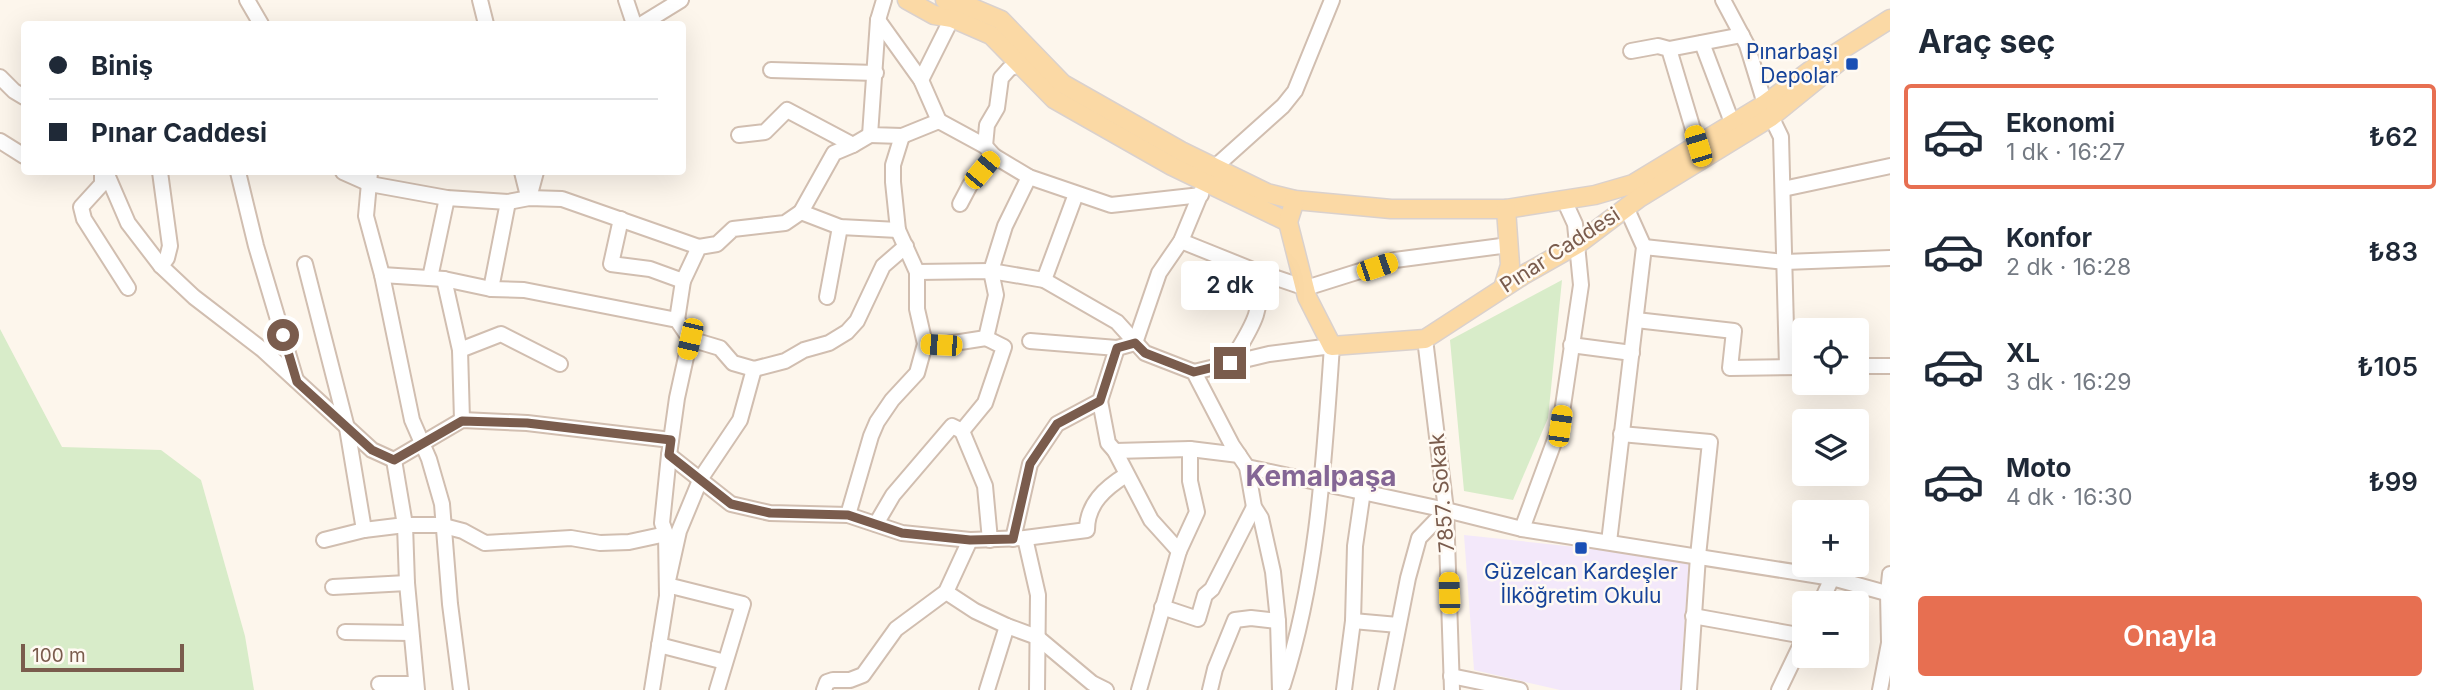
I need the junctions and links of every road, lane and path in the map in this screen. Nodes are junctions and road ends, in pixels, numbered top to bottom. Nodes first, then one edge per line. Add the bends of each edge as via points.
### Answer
1 (247, 0) edge
2 (480, 0) edge
3 (626, 0) edge
4 (681, 0) edge
5 (884, 0) edge
6 (906, 0) edge
7 (944, 0) edge
8 (1332, 0) edge
9 (1723, 0) edge
10 (952, 18) junction
11 (878, 20) junction
12 (259, 21) edge
13 (485, 21) edge
14 (633, 21) edge
15 (647, 21) edge
16 (1886, 21) edge
17 (1742, 35) junction
18 (1702, 43) junction
19 (1669, 49) junction
20 (1631, 51) dead end
21 (1020, 64) junction
22 (771, 70) dead end
23 (876, 73) junction
24 (0, 77) edge
25 (921, 80) junction
26 (21, 95) edge
27 (1768, 110) junction
28 (939, 121) junction
29 (1732, 125) junction
30 (739, 135) dead end
31 (870, 135) junction
32 (902, 136) junction
33 (0, 141) edge
34 (853, 145) junction
35 (1698, 146) junction
36 (990, 151) junction
37 (21, 154) edge
38 (1890, 166) edge
39 (104, 175) edge
40 (105, 175) edge
41 (160, 175) edge
42 (239, 175) edge
43 (523, 175) edge
44 (535, 175) edge
45 (1029, 177) junction
46 (370, 178) edge
47 (1207, 181) junction
48 (1783, 189) junction
49 (1076, 194) junction
50 (1633, 196) junction
51 (447, 198) junction
52 (529, 198) junction
53 (1295, 200) junction
54 (1564, 200) junction
55 (508, 202) junction
56 (960, 204) dead end
57 (1514, 207) junction
58 (801, 212) junction
59 (621, 219) junction
60 (1288, 222) junction
61 (840, 227) junction
62 (898, 230) junction
63 (1181, 241) junction
64 (1578, 244) junction
65 (1509, 245) junction
66 (906, 246) junction
67 (699, 247) junction
68 (1644, 247) junction
69 (1890, 258) edge
70 (1785, 262) junction
71 (305, 264) dead end
72 (161, 266) junction
73 (991, 271) junction
74 (917, 272) junction
75 (1259, 272) junction
76 (1525, 274) junction
77 (382, 275) junction
78 (437, 278) junction
79 (1044, 280) junction
80 (683, 281) junction
81 (128, 288) dead end
82 (1306, 288) junction
83 (1503, 288) junction
84 (491, 289) junction
85 (827, 297) dead end
86 (677, 320) junction
87 (1636, 320) junction
88 (986, 338) junction
89 (690, 339) junction
90 (1425, 339) junction
91 (1030, 341) dead end
92 (1135, 343) junction
93 (925, 344) junction
94 (1570, 345) junction
95 (1332, 346) junction
96 (1117, 348) junction
97 (460, 350) junction
98 (1632, 353) junction
99 (1230, 363) junction
100 (560, 364) dead end
101 (1869, 366) edge
102 (1890, 366) edge
103 (1787, 367) junction
104 (1792, 367) edge
105 (754, 369) junction
106 (1194, 372) junction
107 (297, 382) junction
108 (1100, 401) junction
109 (462, 421) junction
110 (347, 428) junction
111 (962, 431) junction
112 (1621, 434) junction
113 (422, 444) junction
114 (670, 448) junction
115 (1190, 449) junction
116 (1115, 451) junction
117 (394, 460) junction
118 (1243, 461) junction
119 (1126, 475) junction
120 (701, 478) junction
121 (1322, 482) junction
122 (1363, 491) junction
123 (1254, 507) junction
124 (1446, 510) junction
125 (848, 515) junction
126 (876, 524) junction
127 (405, 525) junction
128 (444, 526) junction
129 (364, 530) junction
130 (1522, 530) junction
131 (666, 534) junction
132 (1019, 539) junction
133 (324, 540) dead end
134 (970, 540) junction
135 (990, 540) junction
136 (1609, 542) junction
137 (1179, 551) junction
138 (1698, 556) junction
139 (1890, 574) edge
140 (1832, 578) junction
141 (407, 583) junction
142 (667, 585) junction
143 (333, 587) dead end
144 (1826, 591) edge
145 (946, 592) junction
146 (1889, 594) edge
147 (1162, 607) junction
148 (1693, 616) junction
149 (1278, 621) junction
150 (1353, 621) junction
151 (1398, 625) junction
152 (1007, 626) junction
153 (345, 632) dead end
154 (411, 633) junction
155 (1792, 635) edge
156 (1037, 637) junction
157 (659, 645) junction
158 (725, 662) junction
159 (1792, 662) edge
160 (1451, 683) edge
161 (379, 684) dead end
162 (417, 687) edge
163 (461, 690) edge
164 (652, 690) edge
165 (717, 690) edge
166 (824, 690) edge
167 (987, 690) edge
168 (1037, 690) edge
169 (1106, 690) edge
170 (1139, 690) edge
171 (1210, 690) edge
172 (1280, 690) edge
173 (1344, 690) edge
174 (1386, 690) edge
175 (1520, 690) edge
176 (1689, 690) edge
177 (1779, 690) edge
178 (1880, 690) edge

1 - 12 street
2 - 13 street
3 - 14 street
4 - 15 street
5 - 11 street
6 - 10 main road via 934,15
7 - 47 main road via 1001,20 1063,84 1181,151
8 - 47 street via 1295,91
9 - 17 street
10 - 21 main road via 991,35
10 - 25 street
11 - 23 street
11 - 25 street
16 - 27 main road, Pınar Caddesi via 1819,64
17 - 18 street
17 - 27 street
18 - 19 street
18 - 29 street
19 - 20 street via 1658,46
19 - 35 street
21 - 36 street via 1002,78 997,108 988,124
21 - 47 main road via 1054,99
22 - 23 street
23 - 31 street
24 - 26 street
25 - 28 street
27 - 29 main road, Pınar Caddesi
27 - 48 street via 1782,137
27 - 50 main road, Pınar Caddesi
28 - 32 street
28 - 36 street
29 - 35 main road, Pınar Caddesi
30 - 34 street via 765,132 787,110
31 - 32 street
31 - 34 street
32 - 62 street via 893,165
33 - 37 street
34 - 58 street via 834,153
35 - 50 main road, Pınar Caddesi
36 - 45 street
36 - 56 street
38 - 48 street
39 - 81 street via 102,184 81,207
40 - 72 street via 128,223
41 - 72 street via 170,246
42 - 107 street
43 - 52 street
44 - 52 street
45 - 49 street
45 - 73 street via 1005,226
46 - 51 street
46 - 77 street via 366,216
47 - 49 street via 1111,205
47 - 53 main road
47 - 60 main road
47 - 63 street
48 - 70 street
49 - 79 street
50 - 54 main road
50 - 64 main road, Pınar Caddesi
50 - 68 street
51 - 55 street
51 - 78 street
52 - 55 street
52 - 59 street via 562,199
53 - 57 main road via 1391,209
53 - 60 main road
54 - 57 main road
54 - 64 street
55 - 84 street
57 - 65 main road
57 - 76 main road
58 - 61 street
58 - 67 street via 785,223 733,229 717,244
59 - 67 street
59 - 80 street via 611,264 650,269
60 - 82 main road
61 - 62 street
61 - 85 street
62 - 66 street
63 - 75 street
63 - 92 street via 1159,273
64 - 76 main road, Pınar Caddesi
64 - 94 street via 1581,285
65 - 82 street via 1395,260
65 - 83 main road via 1510,265
66 - 74 street
66 - 105 street via 883,266 857,321 847,332 785,361
67 - 80 street
68 - 70 street
68 - 87 street
69 - 70 street
70 - 103 street
71 - 110 street
72 - 107 street
73 - 74 street
73 - 79 street
73 - 88 street via 996,295
74 - 93 street via 917,309
75 - 82 street
75 - 99 street via 1256,318
76 - 83 main road, Pınar Caddesi
77 - 78 street
77 - 113 street via 412,420
78 - 84 street
78 - 97 street
79 - 92 street via 1117,322
80 - 86 street
82 - 95 main road
83 - 90 main road, Pınar Caddesi
84 - 86 street via 524,290
86 - 89 street
87 - 98 street
87 - 103 street via 1734,331 1730,368
88 - 93 street
88 - 111 street via 1004,347 985,403
89 - 105 street via 720,348 733,363
89 - 114 street
90 - 95 main road, Pınar Caddesi
90 - 124 street, 7857. Sokak
91 - 96 street
92 - 96 street
92 - 106 street via 1145,353
93 - 125 street via 917,373 877,422
94 - 98 street
94 - 130 street via 1560,426
95 - 99 street, Pınar Caddesi
95 - 121 street
96 - 108 street
97 - 100 street via 501,334
97 - 109 street
98 - 112 street
99 - 106 street, Pınar Caddesi
101 - 102 street
103 - 104 street
105 - 120 street via 740,420
106 - 118 street
107 - 110 street
108 - 116 street via 1108,443
108 - 132 street via 1057,424 1030,464
109 - 113 street
109 - 114 street via 527,423
110 - 117 street via 372,450
110 - 129 street
111 - 126 street via 952,426 893,495
111 - 135 street via 985,486
112 - 136 street
112 - 138 street via 1710,442
113 - 117 street
113 - 128 street via 442,504
114 - 120 street
114 - 131 street via 662,523
115 - 116 street
115 - 118 street
115 - 137 street via 1190,481 1197,512
116 - 119 street
117 - 127 street
118 - 121 street
118 - 123 street
119 - 132 street via 1108,486 1093,505 1087,530
119 - 137 street via 1151,520
120 - 125 street via 731,504 770,513
120 - 142 street via 680,531
121 - 122 street
121 - 172 street via 1297,642
122 - 124 street
122 - 150 street via 1355,546
123 - 147 street via 1205,595 1198,619
123 - 149 street via 1270,559
124 - 130 street
124 - 151 street via 1419,538
124 - 160 street, 7857. Sokak
125 - 126 street
126 - 134 street via 902,533
127 - 128 street
127 - 129 street
127 - 141 street
128 - 131 street via 485,543 571,538 629,542
128 - 163 street
129 - 133 street
130 - 136 street
131 - 142 street
132 - 135 street
132 - 156 street via 1038,596
134 - 135 street
134 - 145 street
136 - 138 street
137 - 147 street
138 - 140 street
138 - 148 street
139 - 146 street
140 - 144 street
140 - 146 street
141 - 143 street
141 - 154 street
142 - 157 street
142 - 158 street via 743,604
145 - 152 street
145 - 166 street via 896,629 863,674 827,682
146 - 178 street via 1889,643
147 - 170 street
148 - 155 street
148 - 176 street
149 - 171 street via 1235,620
149 - 172 street
150 - 151 street
150 - 173 street
151 - 174 street
152 - 156 street
152 - 167 street
153 - 154 street
154 - 162 street
156 - 168 street
156 - 169 street
157 - 158 street
157 - 164 street
158 - 165 street
159 - 177 street
160 - 175 street
161 - 162 street

